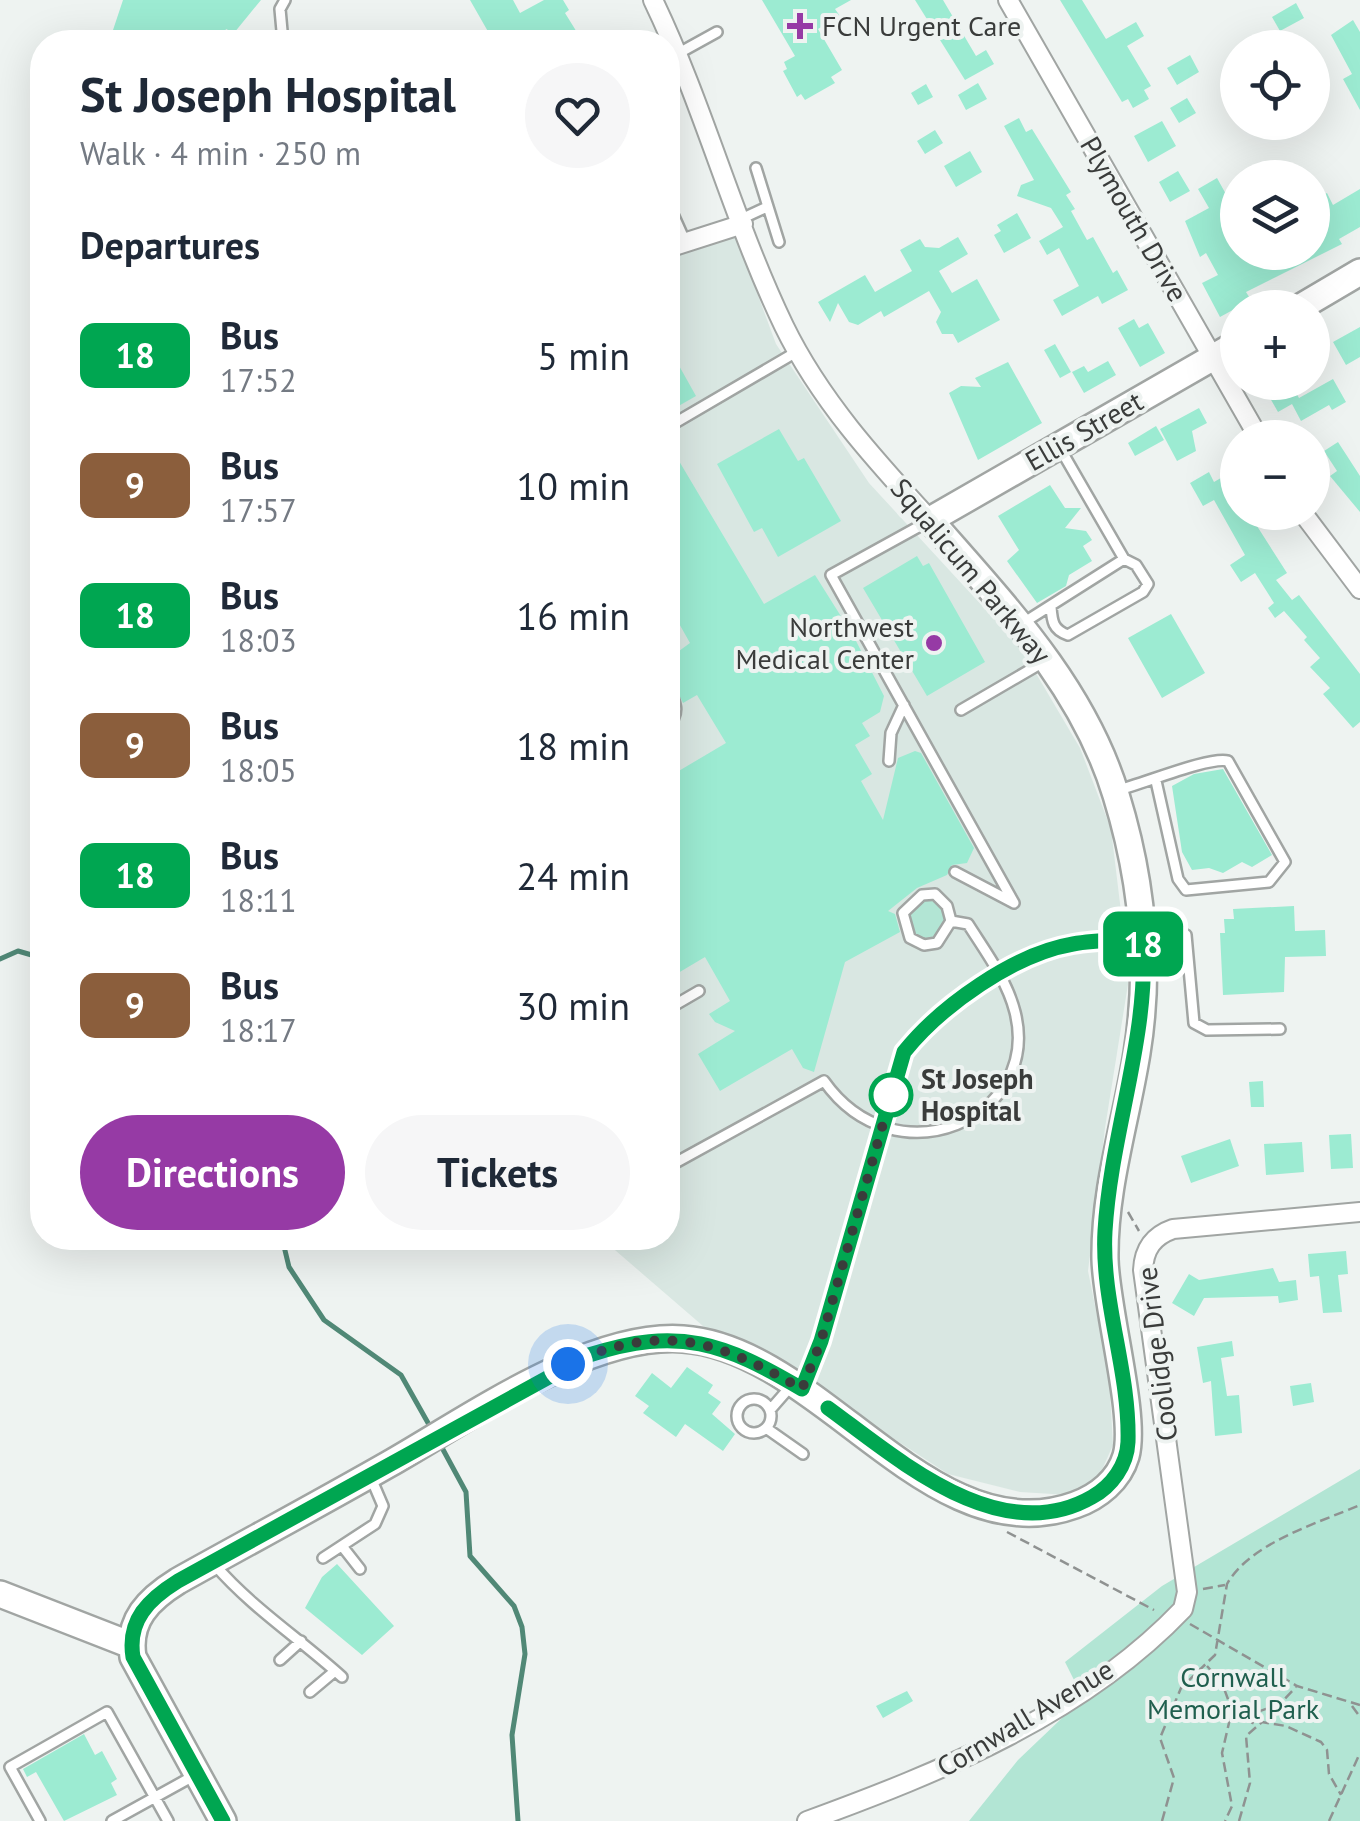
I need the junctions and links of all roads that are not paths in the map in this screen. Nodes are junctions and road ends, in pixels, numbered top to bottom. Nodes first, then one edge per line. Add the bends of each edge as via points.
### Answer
1 (286, 0) edge
2 (654, 0) edge
3 (1008, 0) edge
4 (281, 30) edge
5 (668, 30) edge
6 (716, 32) dead end
7 (680, 53) edge
8 (680, 57) edge
9 (756, 168) dead end
10 (767, 208) junction
11 (742, 222) junction
12 (779, 242) dead end
13 (680, 245) edge
14 (1360, 272) edge
15 (1330, 290) edge
16 (798, 352) junction
17 (1220, 353) edge
18 (1213, 357) junction
19 (680, 420) edge
20 (1249, 420) edge
21 (1058, 446) junction
22 (930, 520) junction
23 (1316, 530) edge
24 (1124, 560) junction
25 (1360, 589) edge
26 (1051, 606) junction
27 (1021, 625) junction
28 (1048, 660) junction
29 (904, 705) junction
30 (961, 710) dead end
31 (889, 761) dead end
32 (1156, 781) junction
33 (1115, 790) junction
34 (955, 872) dead end
35 (951, 921) junction
36 (1143, 938) junction
37 (1000, 975) junction
38 (699, 991) dead end
39 (680, 1002) edge
40 (1280, 1029) dead end
41 (881, 1128) junction
42 (680, 1160) edge
43 (1360, 1212) edge
44 (798, 1387) junction
45 (770, 1410) junction
46 (766, 1428) junction
47 (803, 1454) dead end
48 (370, 1475) junction
49 (342, 1546) junction
50 (323, 1558) dead end
51 (212, 1562) junction
52 (360, 1569) dead end
53 (0, 1594) edge
54 (1176, 1616) joint
55 (301, 1641) junction
56 (131, 1646) junction
57 (280, 1660) dead end
58 (310, 1692) dead end
59 (197, 1774) junction
60 (155, 1797) junction
61 (40, 1821) edge
62 (112, 1821) edge
63 (168, 1821) edge
64 (223, 1821) edge
65 (807, 1821) edge

1 - 4 lane
2 - 5 street, Squalicum Parkway
3 - 18 street, Plymouth Drive
6 - 7 lane
8 - 11 street, Squalicum Parkway
9 - 10 lane
10 - 11 lane
10 - 12 lane
11 - 13 street
11 - 16 street, Squalicum Parkway
14 - 15 street
16 - 19 lane
16 - 22 street, Squalicum Parkway via 840,416
17 - 18 street, Ellis Street
18 - 20 street, Plymouth Drive
18 - 21 street, Ellis Street
21 - 22 street, Ellis Street
21 - 24 lane
22 - 27 street, Squalicum Parkway
22 - 29 lane via 832,575
23 - 25 street
24 - 26 lane
24 - 26 lane via 1144,574 1143,592 1068,635 1052,622
26 - 27 lane
27 - 28 street, Squalicum Parkway
28 - 30 lane
28 - 33 street, Squalicum Parkway via 1090,729
29 - 31 lane via 890,733
29 - 34 lane via 1014,903
32 - 32 lane via 1186,890 1269,882 1279,874 1284,862 1228,761 1216,757
32 - 33 lane
33 - 36 street, Squalicum Parkway
35 - 35 lane via 934,894 922,895 903,913 910,938 924,944 937,942
35 - 37 lane via 968,924
36 - 37 lane via 1072,944
36 - 40 lane via 1186,936 1194,1023 1207,1030
36 - 44 street, Squalicum Parkway via 1138,1052 1109,1194 1105,1267 1128,1445 1120,1470 1100,1492 1055,1511 985,1504 912,1469
37 - 41 lane via 929,1020 904,1052
37 - 41 lane via 1017,1033 1010,1074 996,1095 976,1113 930,1134
38 - 39 lane
41 - 42 lane via 856,1117 824,1082
41 - 44 lane via 821,1341
43 - 54 street, Coolidge Drive via 1173,1229 1146,1251 1187,1592
44 - 45 lane
44 - 48 street, Squalicum Parkway via 722,1348 683,1338 654,1340 589,1355
45 - 46 lane
45 - 46 lane via 754,1399 738,1411 745,1430
46 - 47 lane
48 - 49 lane via 383,1506 375,1524
48 - 51 street, Squalicum Parkway
49 - 50 lane
49 - 52 lane
51 - 55 lane via 248,1603
51 - 56 street, Squalicum Parkway via 146,1605
53 - 56 street
54 - 65 street, Cornwall Avenue via 1084,1689 948,1768
55 - 57 lane
55 - 58 lane via 338,1674
56 - 59 street
59 - 60 lane
59 - 64 street
60 - 61 lane via 107,1712 10,1767
60 - 62 lane
60 - 63 lane

